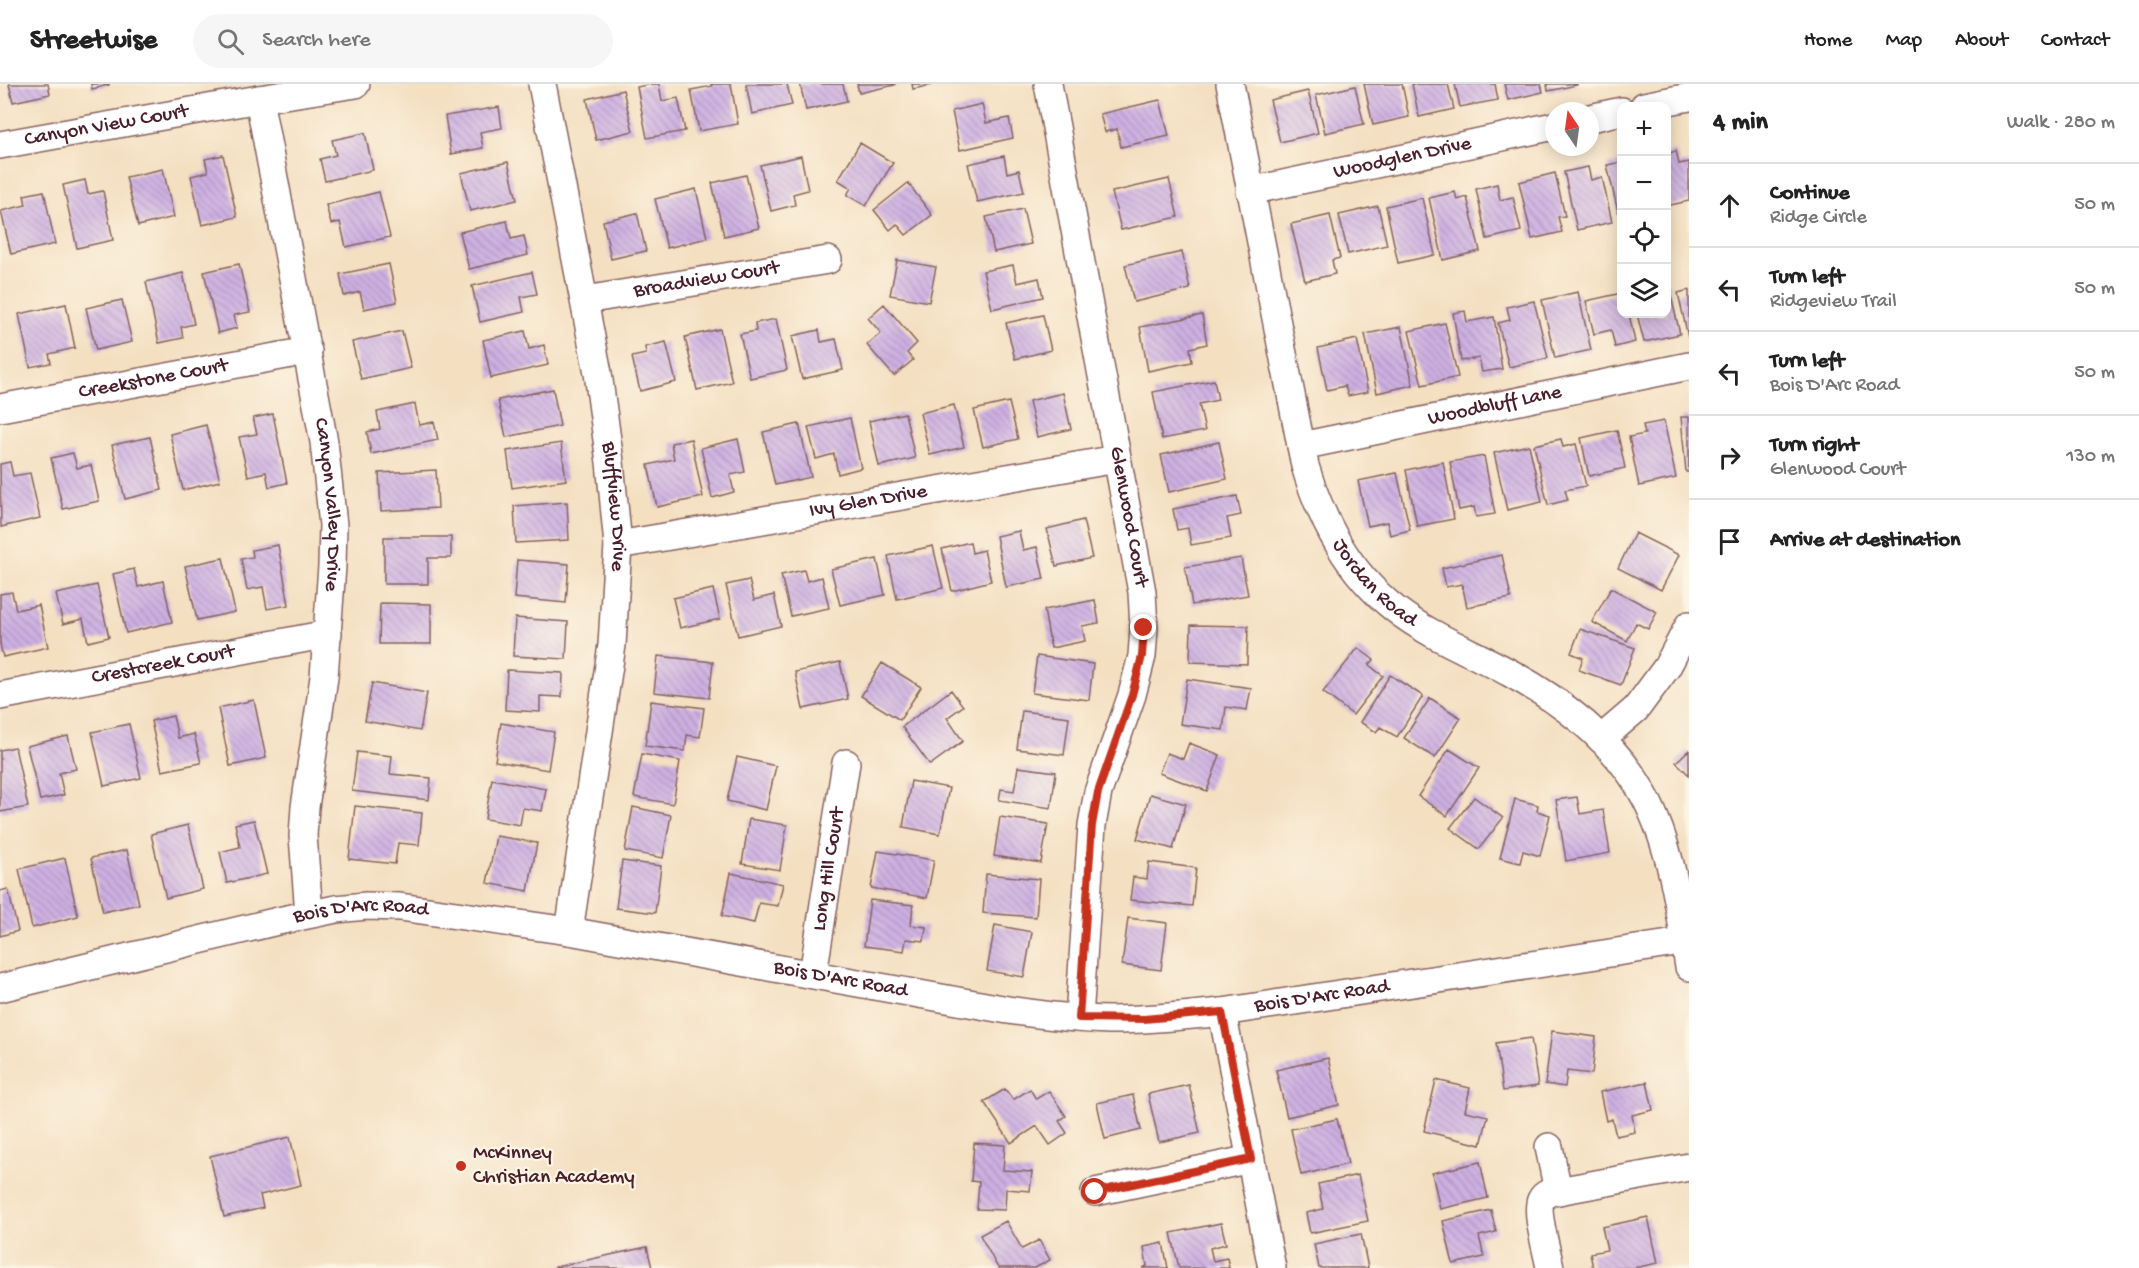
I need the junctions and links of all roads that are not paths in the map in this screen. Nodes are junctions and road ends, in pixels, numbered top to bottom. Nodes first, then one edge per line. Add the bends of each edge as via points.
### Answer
1 (356, 84) edge
2 (542, 84) edge
3 (1048, 84) edge
4 (1230, 84) edge
5 (1689, 97) edge
6 (259, 99) junction
7 (1664, 102) edge
8 (1617, 112) edge
9 (1599, 116) edge
10 (1545, 128) edge
11 (0, 145) edge
12 (1250, 191) junction
13 (828, 260) dead end
14 (585, 300) junction
15 (308, 351) junction
16 (1689, 366) edge
17 (0, 408) edge
18 (1301, 446) junction
19 (1117, 459) junction
20 (618, 545) junction
21 (1689, 625) edge
22 (328, 634) junction
23 (0, 696) edge
24 (1602, 739) junction
25 (846, 763) dead end
26 (309, 914) junction
27 (569, 931) junction
28 (1688, 950) edge
29 (813, 974) junction
30 (0, 987) edge
31 (1222, 1012) junction
32 (1079, 1018) junction
33 (1549, 1147) dead end
34 (1251, 1159) junction
35 (1689, 1167) edge
36 (1558, 1191) junction
37 (1095, 1192) dead end
38 (1272, 1268) edge
39 (1550, 1268) edge

1 - 6 street, Canyon View Court
2 - 14 street, Bluffview Drive
3 - 19 street, Glenwood Court
4 - 12 street, Jordan Road
5 - 7 street
6 - 11 street, Canyon View Court
6 - 15 street, Canyon Valley Drive
8 - 9 street
10 - 12 street, Woodglen Drive
12 - 18 street, Jordan Road
13 - 14 street, Broadview Court
14 - 20 street, Bluffview Drive via 610,462
15 - 17 street, Creekstone Court
15 - 22 street, Canyon Valley Drive via 333,525
16 - 18 street, Woodbluff Lane
18 - 24 street, Jordan Road via 1317,503 1338,547 1367,584 1431,633 1510,673 1565,707
19 - 20 street, Ivy Glen Drive
19 - 32 street, Glenwood Court via 1142,592 1144,628 1132,695 1098,792 1092,825
20 - 27 street, Bluffview Drive via 612,645
21 - 24 street via 1667,667 1636,709
22 - 23 street, Crestcreek Court
22 - 26 street, Canyon Valley Drive via 304,807
24 - 28 street, Jordan Road via 1645,797 1661,834
25 - 29 street, Long Hill Court
26 - 27 street, Bois D'Arc Road via 366,906 400,907
26 - 30 street, Bois D'Arc Road
27 - 29 street, Bois D'Arc Road
28 - 31 street, Bois D'Arc Road
29 - 32 street, Bois D'Arc Road via 1008,1010
31 - 32 street, Bois D'Arc Road via 1144,1019
31 - 34 street
33 - 36 street
34 - 37 street
34 - 38 street
35 - 36 street
36 - 39 street via 1543,1196 1539,1207

